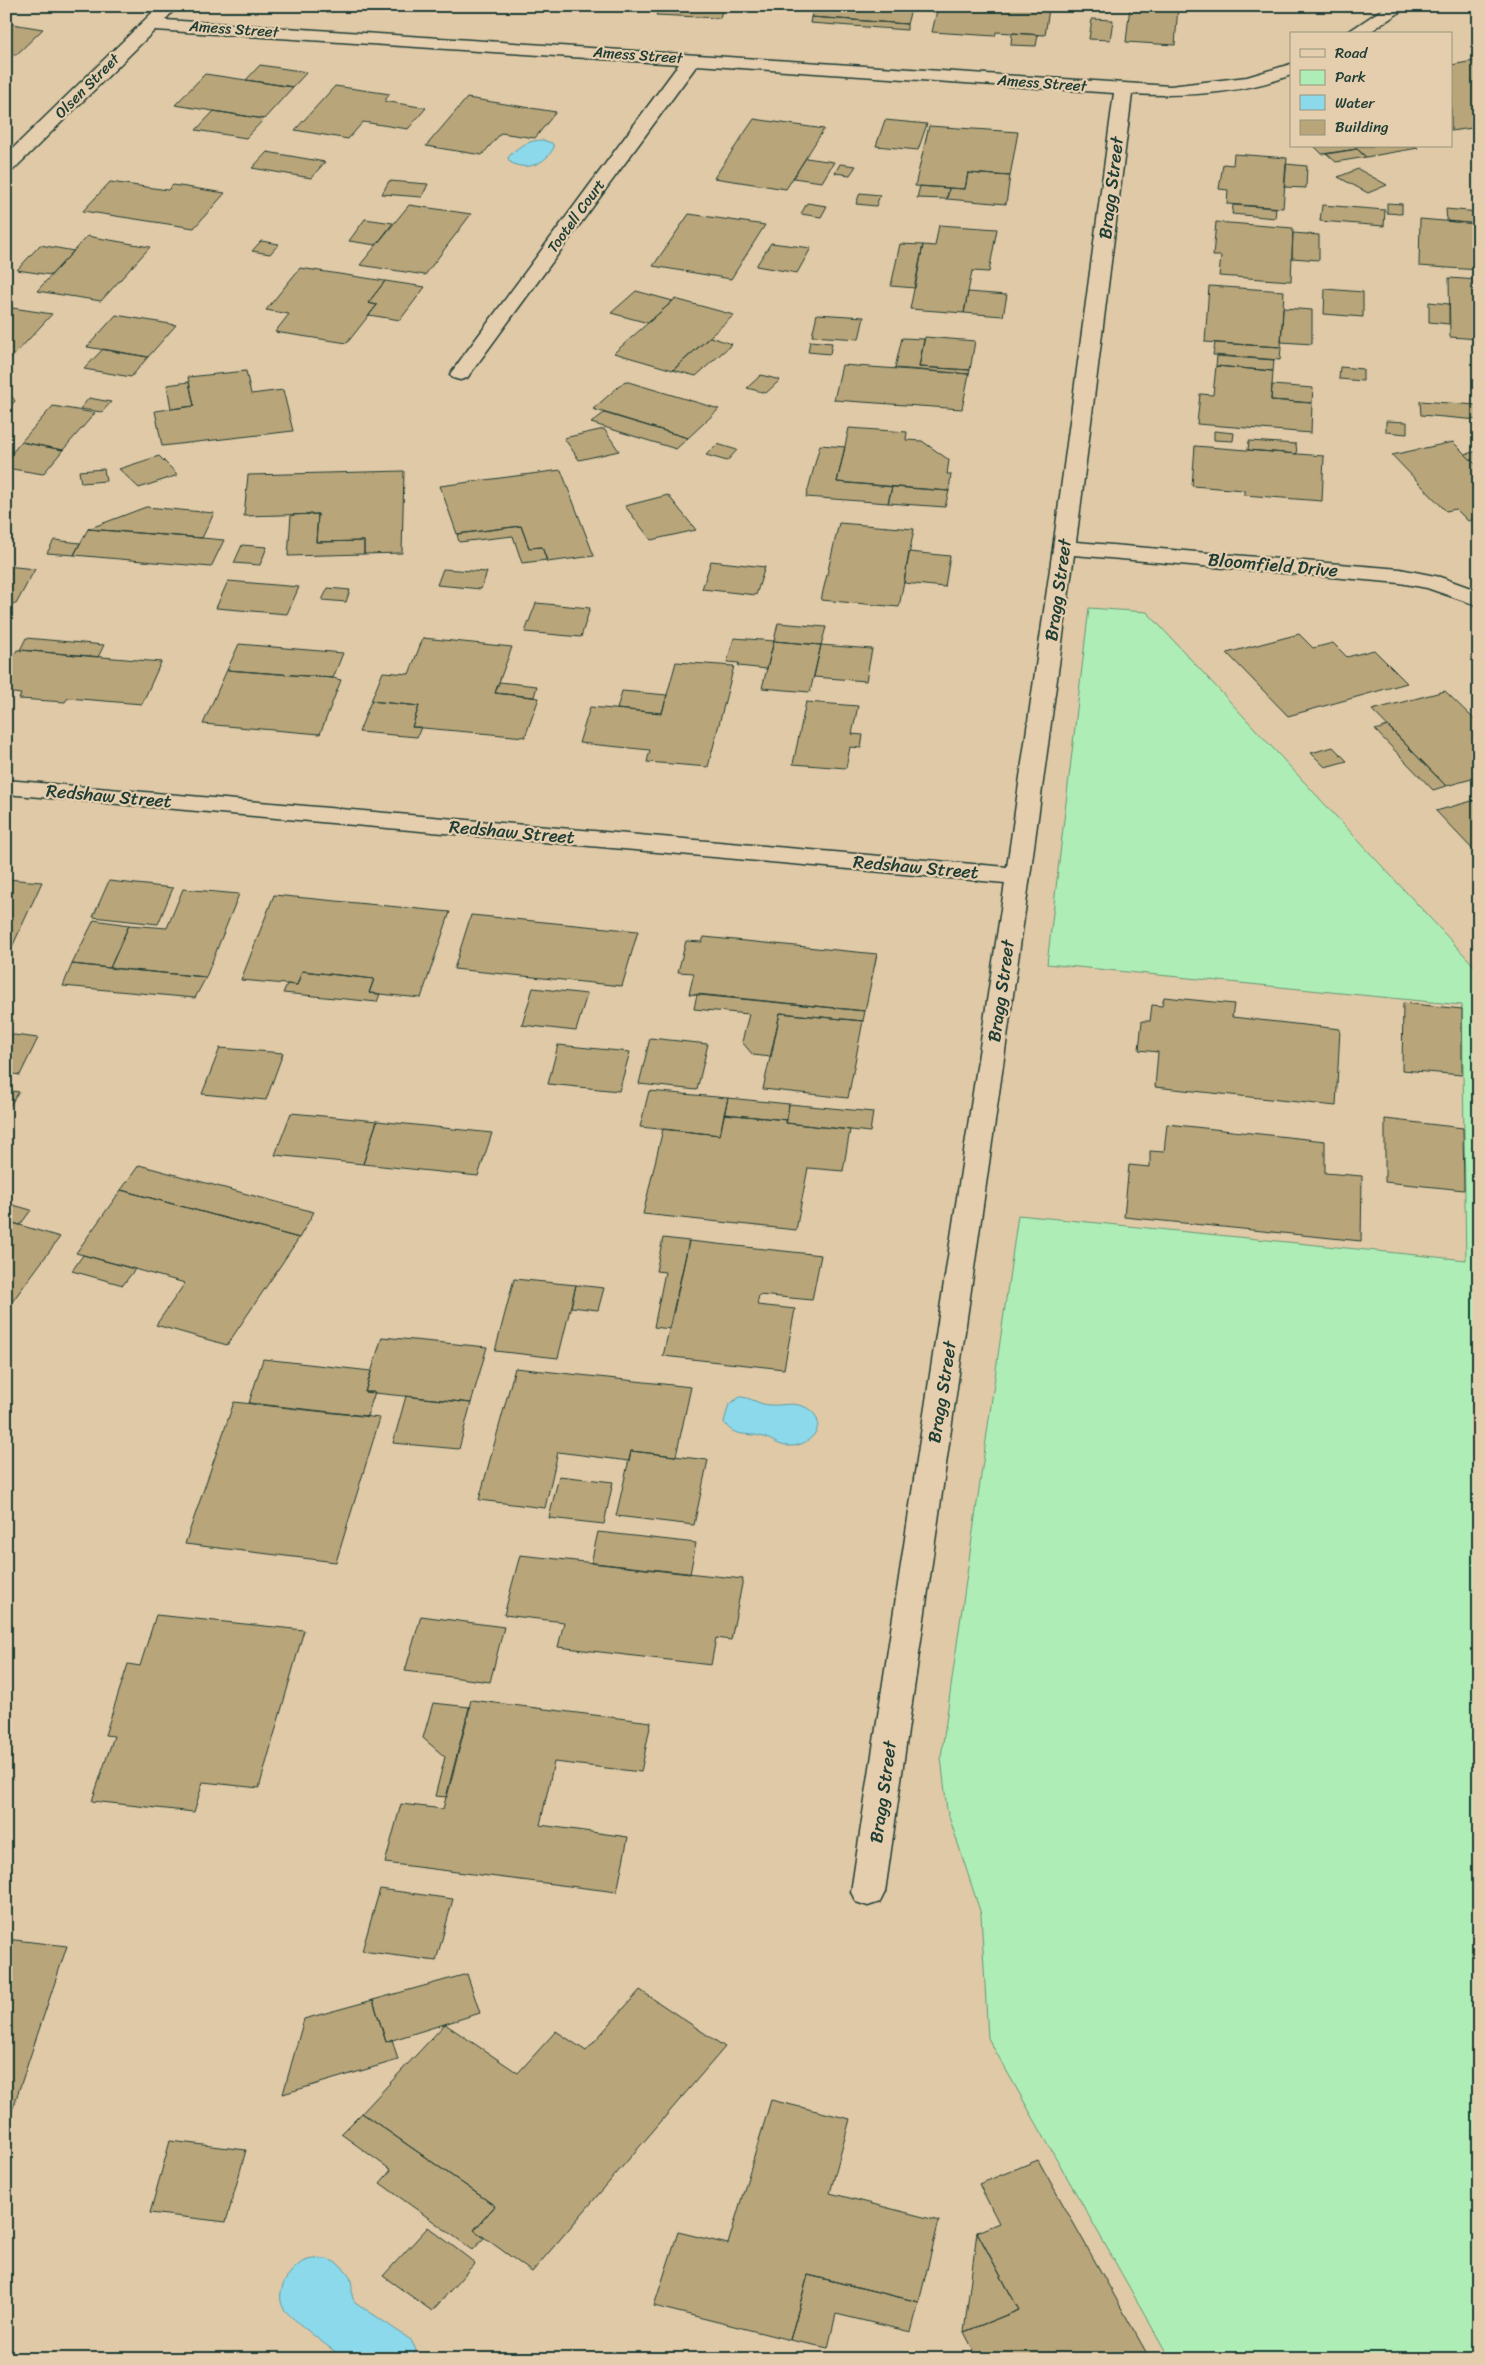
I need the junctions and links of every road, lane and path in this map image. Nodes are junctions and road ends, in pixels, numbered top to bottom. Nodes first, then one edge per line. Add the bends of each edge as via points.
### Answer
1 (168, 6) edge
2 (1400, 6) edge
3 (151, 24) junction
4 (1357, 32) edge
5 (692, 59) junction
6 (1290, 69) edge
7 (1124, 88) junction
8 (6, 166) edge
9 (460, 374) dead end
10 (1064, 548) junction
11 (1479, 599) edge
12 (6, 787) edge
13 (1018, 876) junction
14 (868, 1892) dead end

1 - 3 street, Olsen Street
2 - 4 street
3 - 5 street, Amess Street
3 - 8 street, Olsen Street
5 - 7 street, Amess Street
5 - 9 street, Tootell Court
6 - 7 street, Amess Street via 1247,83 1210,88 1170,91
7 - 10 street, Bragg Street
10 - 11 street, Bloomfield Drive via 1400,576 1432,582
10 - 13 street, Bragg Street
12 - 13 street, Redshaw Street
13 - 14 street, Bragg Street

